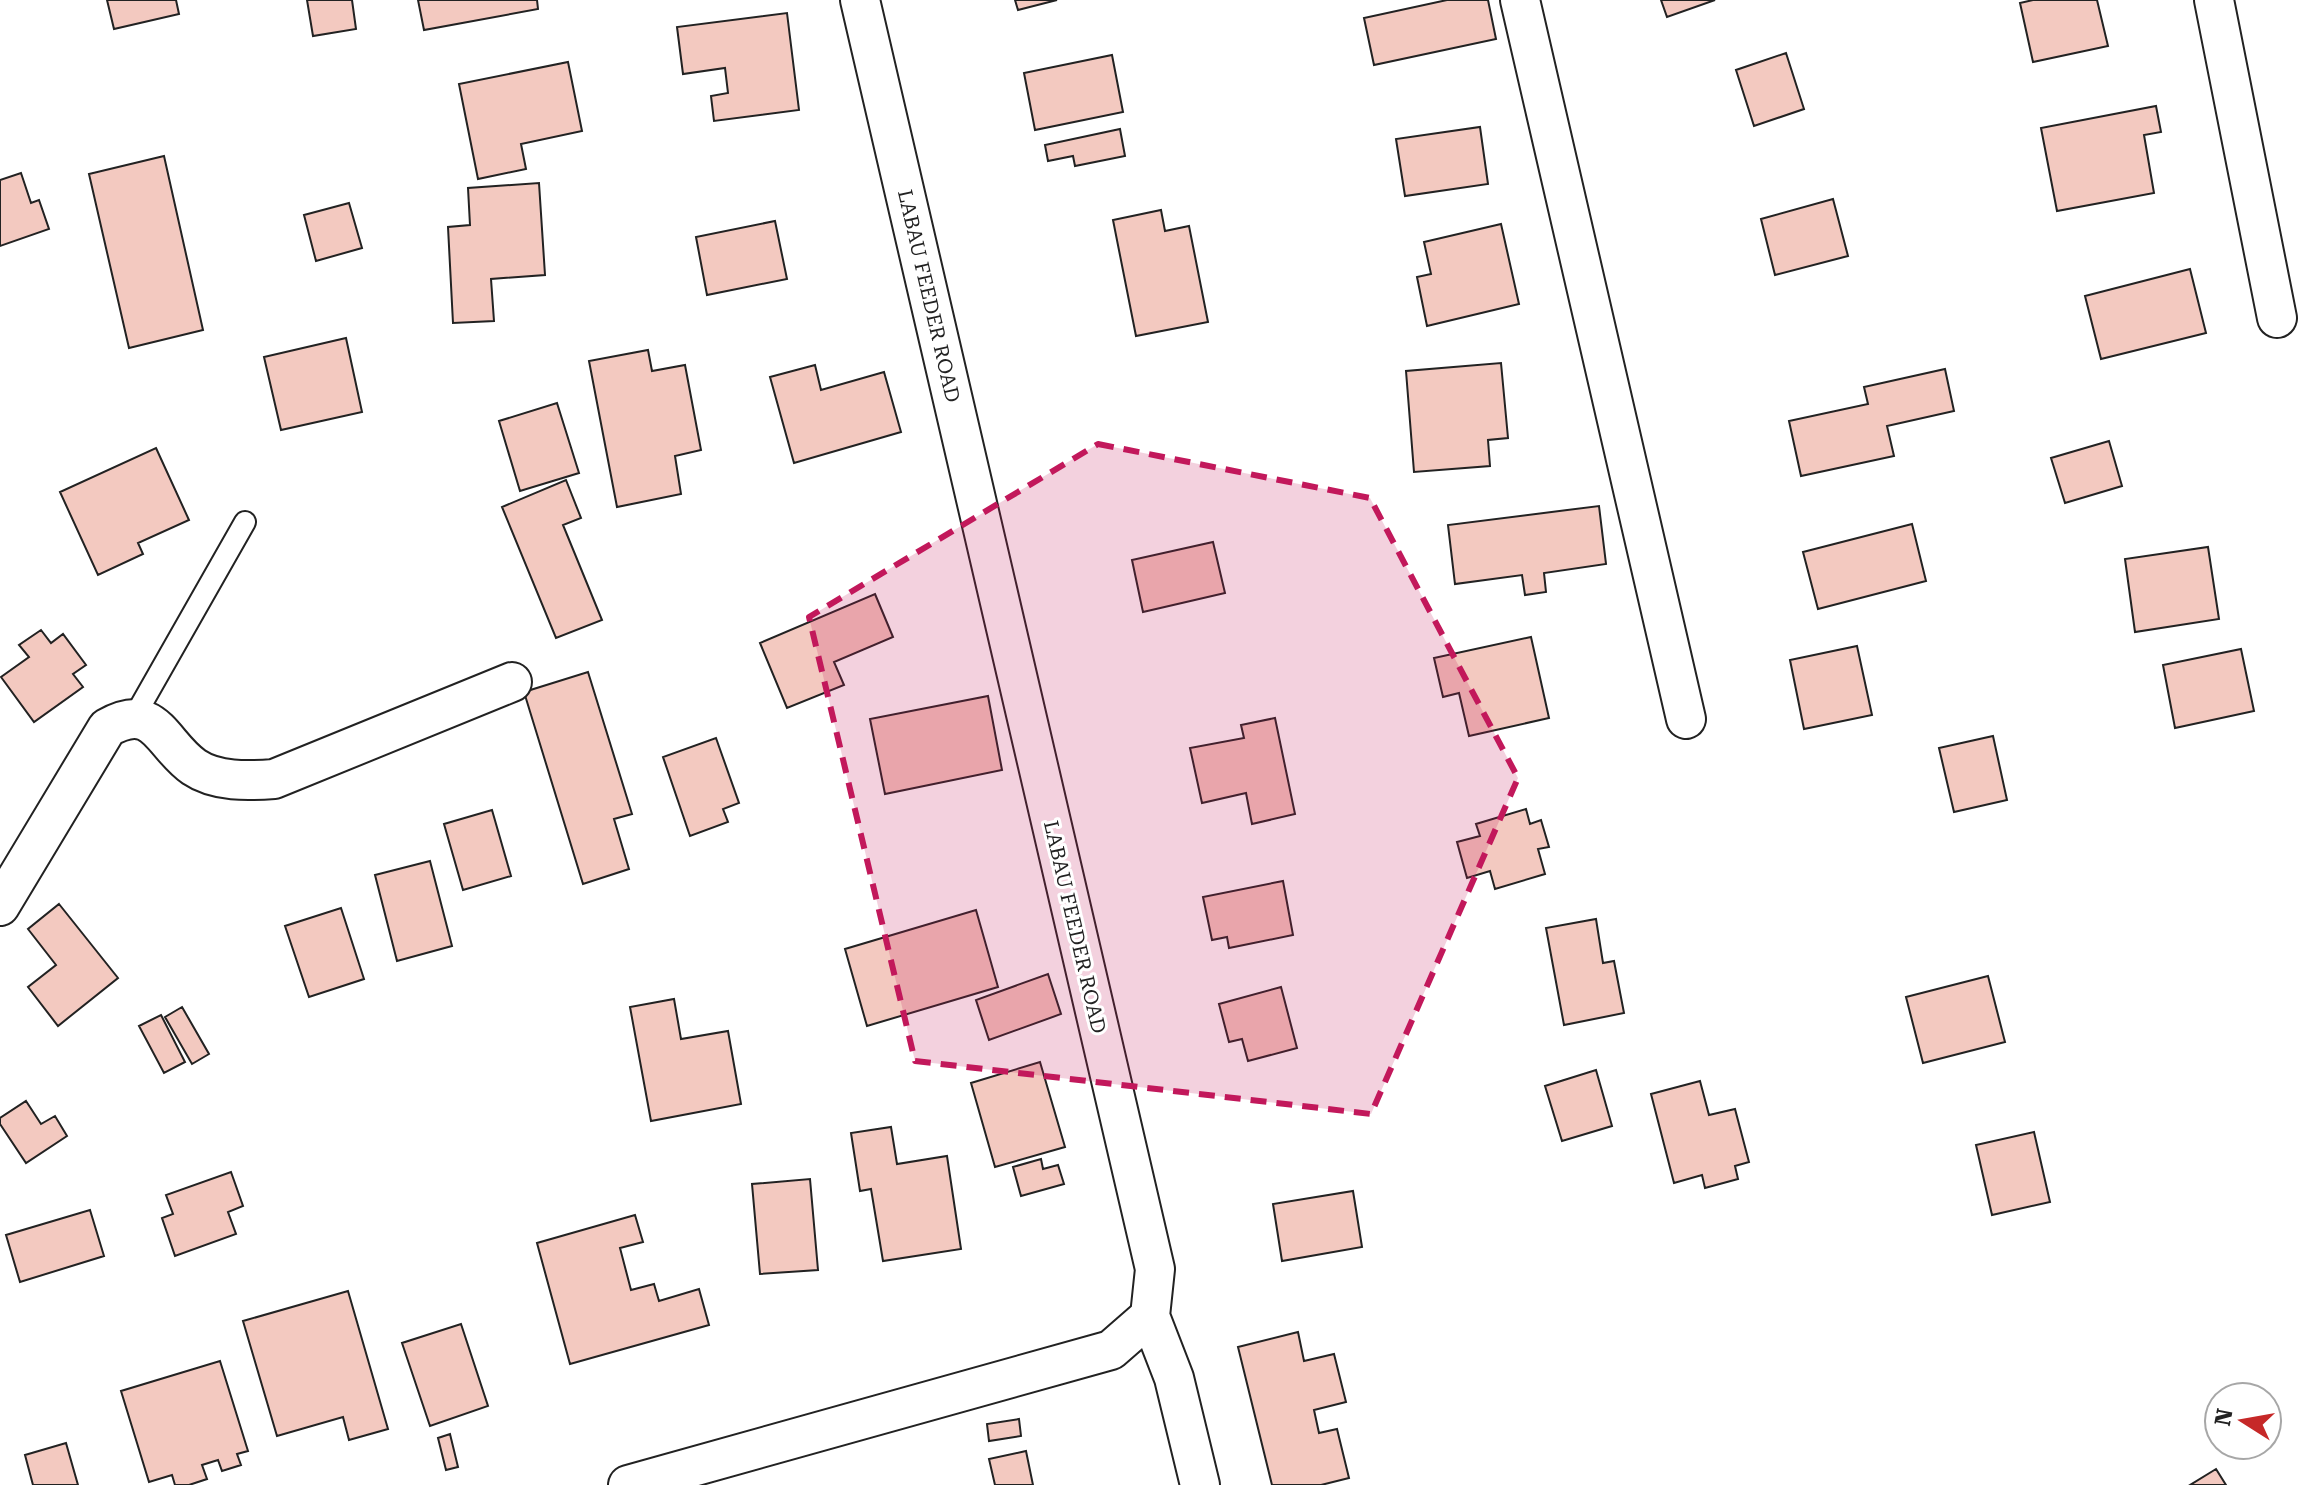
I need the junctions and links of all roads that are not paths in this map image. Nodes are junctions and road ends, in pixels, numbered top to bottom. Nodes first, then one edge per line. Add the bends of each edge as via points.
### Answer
1 (860, 0) edge
2 (1520, 0) edge
3 (2214, 0) edge
4 (2277, 318) dead end
5 (245, 522) dead end
6 (512, 682) dead end
7 (133, 719) junction
8 (1686, 719) dead end
9 (0, 906) edge
10 (1150, 1316) junction
11 (628, 1485) edge
12 (1200, 1485) edge

1 - 10 street, LABAU FEEDER ROAD via 1155,1269
2 - 8 street
3 - 4 street
5 - 7 lane
6 - 7 street via 274,779 227,779 193,767 152,723
7 - 9 street via 107,728
10 - 11 street via 1111,1350
10 - 12 street via 1174,1378

